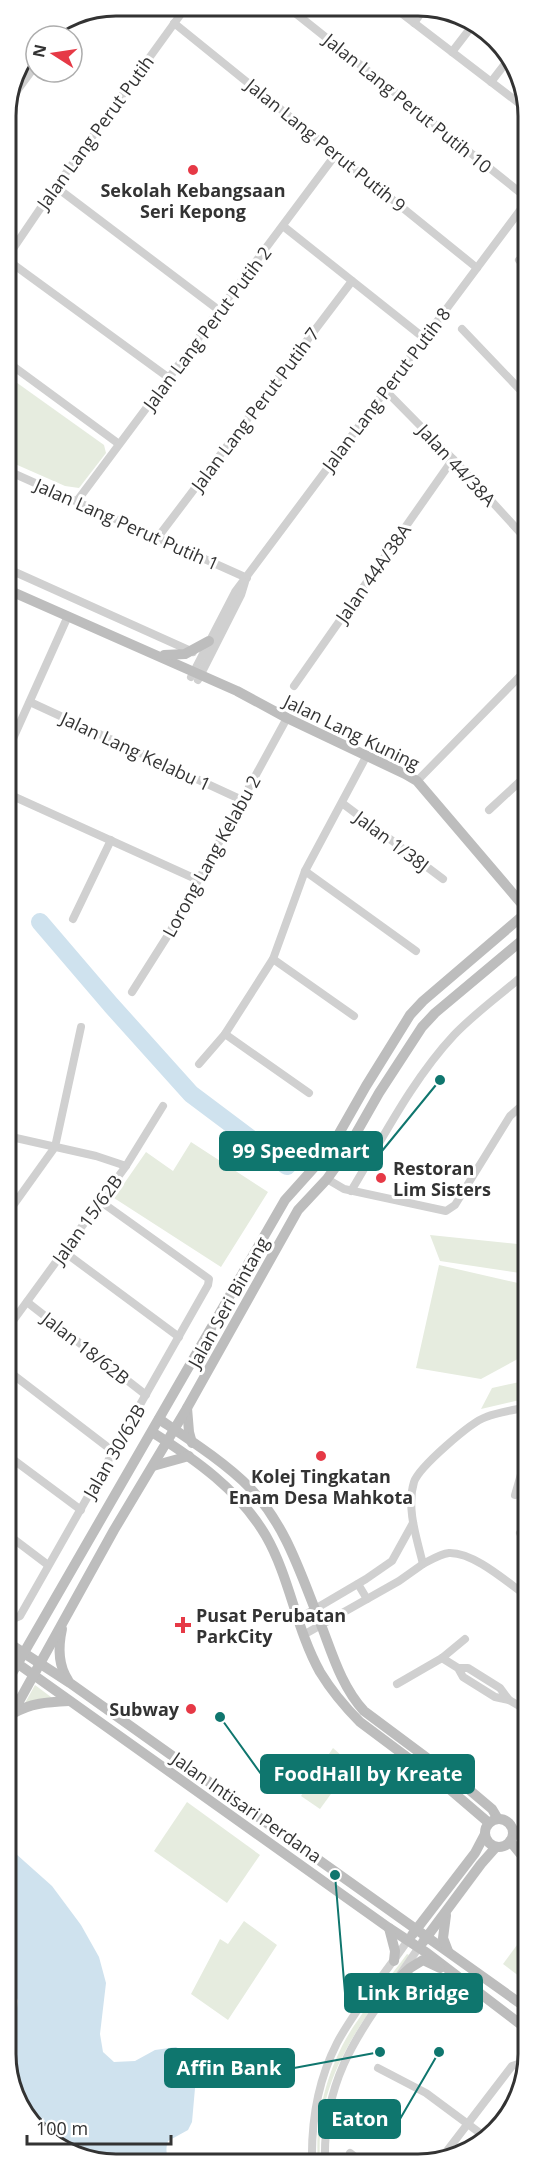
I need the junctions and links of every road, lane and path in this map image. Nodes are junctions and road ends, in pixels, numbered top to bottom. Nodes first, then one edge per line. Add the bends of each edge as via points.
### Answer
1 (179, 16) edge
2 (299, 16) edge
3 (405, 16) edge
4 (419, 16) edge
5 (174, 23) junction
6 (414, 23) junction
7 (468, 31) edge
8 (452, 52) junction
9 (504, 66) edge
10 (491, 82) junction
11 (516, 101) edge
12 (336, 154) junction
13 (56, 187) junction
14 (518, 193) edge
15 (518, 212) edge
16 (283, 226) junction
17 (17, 243) edge
18 (17, 267) edge
19 (477, 268) junction
20 (352, 281) junction
21 (220, 311) junction
22 (462, 329) dead end
23 (424, 338) junction
24 (17, 369) edge
25 (170, 378) junction
26 (518, 387) edge
27 (385, 390) junction
28 (119, 444) junction
29 (453, 459) junction
30 (17, 475) edge
31 (77, 501) junction
32 (518, 530) edge
33 (158, 537) junction
34 (17, 573) edge
35 (247, 578) junction
36 (17, 594) edge
37 (68, 616) junction
38 (209, 641) junction
39 (130, 645) junction
40 (193, 652) junction
41 (152, 653) junction
42 (196, 676) junction
43 (518, 679) edge
44 (294, 686) dead end
45 (30, 702) junction
46 (287, 718) junction
47 (17, 731) edge
48 (367, 755) junction
49 (417, 782) junction
50 (518, 784) edge
51 (17, 798) edge
52 (242, 800) junction
53 (342, 803) junction
54 (489, 810) dead end
55 (111, 840) junction
56 (305, 871) junction
57 (443, 879) dead end
58 (198, 880) junction
59 (518, 900) edge
60 (73, 919) dead end
61 (518, 919) edge
62 (518, 944) edge
63 (416, 951) dead end
64 (273, 959) junction
65 (518, 980) edge
66 (132, 992) dead end
67 (354, 1016) dead end
68 (81, 1027) dead end
69 (225, 1034) junction
70 (199, 1064) dead end
71 (309, 1093) dead end
72 (163, 1106) dead end
73 (517, 1109) edge
74 (16, 1138) edge
75 (55, 1147) junction
76 (126, 1166) junction
77 (327, 1179) junction
78 (296, 1188) junction
79 (351, 1191) junction
80 (16, 1201) edge
81 (100, 1201) junction
82 (63, 1251) junction
83 (27, 1302) junction
84 (16, 1316) edge
85 (179, 1337) junction
86 (16, 1377) edge
87 (146, 1395) junction
88 (187, 1408) junction
89 (517, 1409) edge
90 (159, 1419) junction
91 (174, 1429) junction
92 (152, 1432) junction
93 (167, 1441) junction
94 (192, 1443) junction
95 (114, 1452) junction
96 (189, 1456) junction
97 (16, 1462) edge
98 (153, 1466) junction
99 (517, 1487) edge
100 (515, 1495) dead end
101 (81, 1510) junction
102 (413, 1523) junction
103 (16, 1541) edge
104 (423, 1564) junction
105 (48, 1565) junction
106 (358, 1584) junction
107 (517, 1589) edge
108 (367, 1599) junction
109 (315, 1609) junction
110 (16, 1617) edge
111 (298, 1619) junction
112 (63, 1623) junction
113 (322, 1625) junction
114 (305, 1634) junction
115 (465, 1639) dead end
116 (16, 1649) edge
117 (22, 1654) junction
118 (442, 1658) junction
119 (17, 1664) joint
120 (39, 1664) junction
121 (32, 1675) junction
122 (70, 1683) junction
123 (397, 1684) dead end
124 (69, 1701) junction
125 (16, 1705) edge
126 (517, 1705) edge
127 (16, 1713) edge
128 (491, 1825) junction
129 (279, 1833) junction
130 (512, 1836) junction
131 (517, 1838) edge
132 (272, 1845) junction
133 (517, 1845) edge
134 (496, 1847) junction
135 (434, 1906) junction
136 (447, 1909) junction
137 (393, 1913) junction
138 (389, 1928) junction
139 (416, 1929) junction
140 (427, 1936) junction
141 (408, 1940) junction
142 (419, 1947) junction
143 (449, 1952) junction
144 (394, 1961) junction
145 (396, 1981) junction
146 (464, 1981) junction
147 (517, 2001) edge
148 (517, 2022) edge
149 (517, 2064) edge
150 (378, 2068) dead end
151 (467, 2123) junction
152 (480, 2133) edge
153 (448, 2150) edge
154 (312, 2154) edge
155 (325, 2154) edge

1 - 5 street, Jalan Lang Perut Putih
2 - 14 street, Jalan Lang Perut Putih 10
3 - 6 street
4 - 6 street
5 - 12 street, Jalan Lang Perut Putih 9
5 - 13 street, Jalan Lang Perut Putih
6 - 8 street
7 - 8 street
8 - 10 street
9 - 10 street
10 - 11 street
12 - 16 street, Jalan Lang Perut Putih 2
12 - 19 street, Jalan Lang Perut Putih 9
13 - 17 street, Jalan Lang Perut Putih
13 - 21 street
15 - 19 street, Jalan Lang Perut Putih 8
16 - 20 street
16 - 21 street, Jalan Lang Perut Putih 2
18 - 25 street
19 - 23 street, Jalan Lang Perut Putih 8
20 - 23 street
20 - 33 street, Jalan Lang Perut Putih 7
21 - 25 street, Jalan Lang Perut Putih 2
22 - 26 street
23 - 27 street, Jalan Lang Perut Putih 8
24 - 28 street
25 - 28 street, Jalan Lang Perut Putih 2
27 - 29 street, Jalan 44/38A
27 - 35 street, Jalan Lang Perut Putih 8
28 - 31 street, Jalan Lang Perut Putih 2
29 - 32 street, Jalan 44/38A
29 - 44 street, Jalan 44A/38A
30 - 31 street, Jalan Lang Perut Putih 1
31 - 33 street, Jalan Lang Perut Putih 1
33 - 35 street, Jalan Lang Perut Putih 1
34 - 40 street
35 - 38 street, Jalan Lang Perut Putih 8 via 235,592
35 - 42 street, Jalan Lang Perut Putih 8
36 - 37 street, Jalan Lang Kuning
37 - 39 street, Jalan Lang Kuning
37 - 45 street
38 - 40 street
38 - 42 street, Jalan Lang Perut Putih 8
39 - 41 street, Jalan Lang Kuning
39 - 42 street, Jalan Lang Kuning
40 - 41 street via 169,656
41 - 42 street, Jalan Lang Kuning
42 - 46 street, Jalan Lang Kuning via 234,697 250,700
43 - 49 street
45 - 47 street
45 - 52 street, Jalan Lang Kelabu 1
46 - 48 street, Jalan Lang Kuning
46 - 52 street, Lorong Lang Kelabu 2
48 - 49 street, Jalan Lang Kuning
48 - 53 street
49 - 59 street, Jalan Lang Kuning
50 - 54 street
51 - 55 street
52 - 58 street, Lorong Lang Kelabu 2
53 - 56 street
53 - 57 street, Jalan 1/38J
55 - 58 street
55 - 60 street
56 - 63 street
56 - 64 street
58 - 66 street, Lorong Lang Kelabu 2
61 - 78 street, Jalan Seri Bintang via 410,1015 329,1151
62 - 77 street, Jalan Seri Bintang via 422,1027
64 - 67 street
64 - 69 street
65 - 79 street via 455,1034 435,1058 415,1084
68 - 75 street
69 - 70 street
69 - 71 street
72 - 76 street, Jalan 15/62B
73 - 79 street via 455,1205 446,1212
74 - 75 street
75 - 76 street
75 - 80 street
76 - 81 street, Jalan 15/62B
77 - 78 street via 313,1176
77 - 79 street
77 - 88 street, Jalan Seri Bintang via 298,1210
78 - 90 street, Jalan Seri Bintang via 285,1200
81 - 82 street, Jalan 15/62B
81 - 85 street, Jalan 30/62B via 209,1279
82 - 83 street, Jalan 15/62B
82 - 85 street
83 - 84 street, Jalan 15/62B
83 - 87 street, Jalan 18/62B
85 - 87 street, Jalan 30/62B
86 - 95 street
87 - 95 street, Jalan 30/62B
88 - 91 street, Jalan Seri Bintang
88 - 94 street
89 - 102 street via 484,1417 449,1442 415,1480
90 - 91 street
90 - 92 street, Jalan Seri Bintang
91 - 93 street, Jalan Seri Bintang
91 - 94 street
92 - 93 street
92 - 117 street, Jalan Seri Bintang
93 - 96 street
93 - 98 street, Jalan Seri Bintang
94 - 109 street via 219,1461 260,1499 290,1546
95 - 101 street, Jalan 30/62B
96 - 98 street
96 - 111 street via 239,1498 256,1521 275,1554
97 - 101 street
98 - 112 street, Jalan Seri Bintang
99 - 100 street
101 - 105 street, Jalan 30/62B
102 - 104 street
102 - 106 street via 392,1561
103 - 105 street
104 - 107 street via 449,1553 462,1554
104 - 108 street
105 - 110 street, Jalan 30/62B
106 - 108 street
106 - 109 street
108 - 113 street
109 - 111 street
109 - 113 street
111 - 114 street
112 - 120 street, Jalan Seri Bintang
112 - 122 street via 59,1654
113 - 114 street
113 - 128 street via 338,1670 358,1704 492,1809
114 - 128 street via 319,1670 360,1722 447,1786
115 - 118 street
116 - 117 street, Jalan Intisari Perdana
117 - 119 street, Jalan Seri Bintang
117 - 120 street, Jalan Intisari Perdana
118 - 123 street
118 - 126 street via 458,1668 468,1668 500,1688
119 - 121 street, Jalan Intisari Perdana
120 - 121 street, Jalan Seri Bintang
120 - 122 street, Jalan Intisari Perdana
121 - 124 street, Jalan Intisari Perdana
121 - 125 street, Jalan Seri Bintang
122 - 129 street, Jalan Intisari Perdana
124 - 127 street via 24,1707
124 - 132 street, Jalan Intisari Perdana
128 - 130 street via 507,1822
128 - 134 street via 488,1843
128 - 135 street
129 - 132 street
129 - 137 street, Jalan Intisari Perdana
130 - 131 street
130 - 133 street
130 - 134 street via 507,1845
132 - 138 street, Jalan Intisari Perdana
134 - 136 street
135 - 137 street via 415,1916
135 - 139 street
136 - 140 street
136 - 143 street via 442,1938
137 - 139 street, Jalan Intisari Perdana
138 - 141 street, Jalan Intisari Perdana
138 - 144 street
139 - 140 street, Jalan Intisari Perdana
139 - 141 street
140 - 142 street
140 - 143 street, Jalan Intisari Perdana
141 - 142 street, Jalan Intisari Perdana
141 - 144 street
142 - 145 street
142 - 146 street, Jalan Intisari Perdana
143 - 147 street, Jalan Intisari Perdana
144 - 154 street via 347,2027 331,2057 318,2097
145 - 146 street via 423,1960
145 - 155 street via 342,2065 326,2122
146 - 148 street, Jalan Intisari Perdana
149 - 151 street
150 - 151 street via 426,2093
151 - 152 street
151 - 153 street

